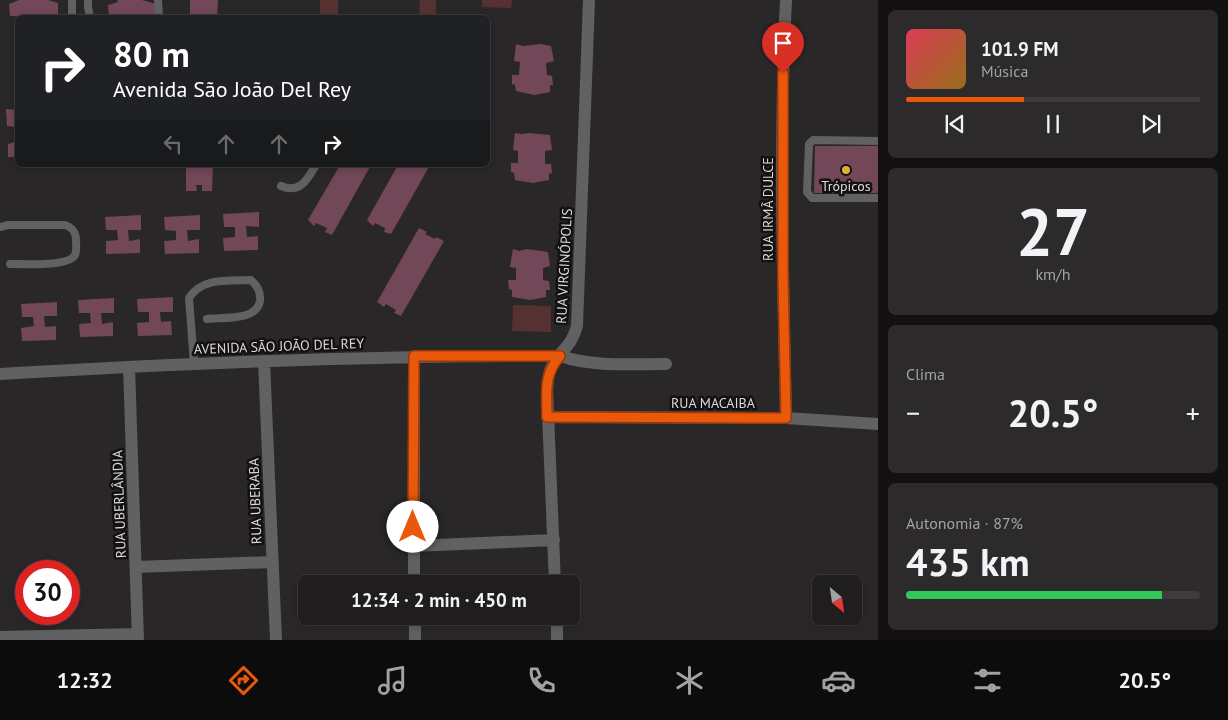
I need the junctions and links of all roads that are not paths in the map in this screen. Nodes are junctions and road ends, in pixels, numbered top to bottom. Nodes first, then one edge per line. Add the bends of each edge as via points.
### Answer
1 (72, 0) edge
2 (88, 0) edge
3 (158, 0) edge
4 (589, 0) edge
5 (786, 0) edge
6 (72, 15) edge
7 (89, 15) edge
8 (158, 15) edge
9 (878, 141) edge
10 (315, 167) edge
11 (281, 186) dead end
12 (878, 198) edge
13 (0, 227) edge
14 (10, 264) dead end
15 (207, 319) dead end
16 (414, 356) junction
17 (560, 356) junction
18 (264, 361) junction
19 (194, 364) junction
20 (666, 364) dead end
21 (129, 367) junction
22 (0, 374) edge
23 (547, 417) junction
24 (786, 418) junction
25 (878, 424) edge
26 (554, 540) junction
27 (413, 546) junction
28 (272, 562) junction
29 (136, 567) junction
30 (414, 575) edge
31 (556, 575) edge
32 (415, 625) edge
33 (557, 625) edge
34 (0, 637) edge
35 (138, 637) edge
36 (276, 640) edge
37 (416, 640) edge
38 (558, 640) edge

1 - 6 lane
2 - 7 lane
3 - 8 lane
4 - 17 street, RUA VIRGINÓPOLIS via 577,326 574,338
5 - 24 street, RUA IRMÃ DULCE via 783,267
9 - 12 lane via 813,140 810,144 807,192 812,198
10 - 11 lane via 297,188
13 - 14 lane via 65,225 76,236 74,258 64,263
15 - 19 lane via 256,311 260,303 258,286 251,280 211,282 194,291 189,298
16 - 17 street, AVENIDA SÃO JOÃO DEL REY
16 - 18 street, AVENIDA SÃO JOÃO DEL REY
16 - 27 street
17 - 20 street, AVENIDA SÃO JOÃO DEL REY via 591,364
17 - 23 street, RUA VIRGINÓPOLIS via 548,376
18 - 19 street, AVENIDA SÃO JOÃO DEL REY
18 - 28 street, RUA UBERABA
19 - 21 street, AVENIDA SÃO JOÃO DEL REY
21 - 22 street, AVENIDA SÃO JOÃO DEL REY
21 - 29 street, RUA UBERLÂNDIA
23 - 24 street, RUA MACAIBA
23 - 26 street, RUA VIRGINÓPOLIS
24 - 25 street, RUA MACAIBA
26 - 27 street
26 - 31 street, RUA VIRGINÓPOLIS
27 - 30 street
28 - 29 street
28 - 36 street, RUA UBERABA
29 - 35 street, RUA UBERLÂNDIA
32 - 37 street
33 - 38 street
34 - 35 street

